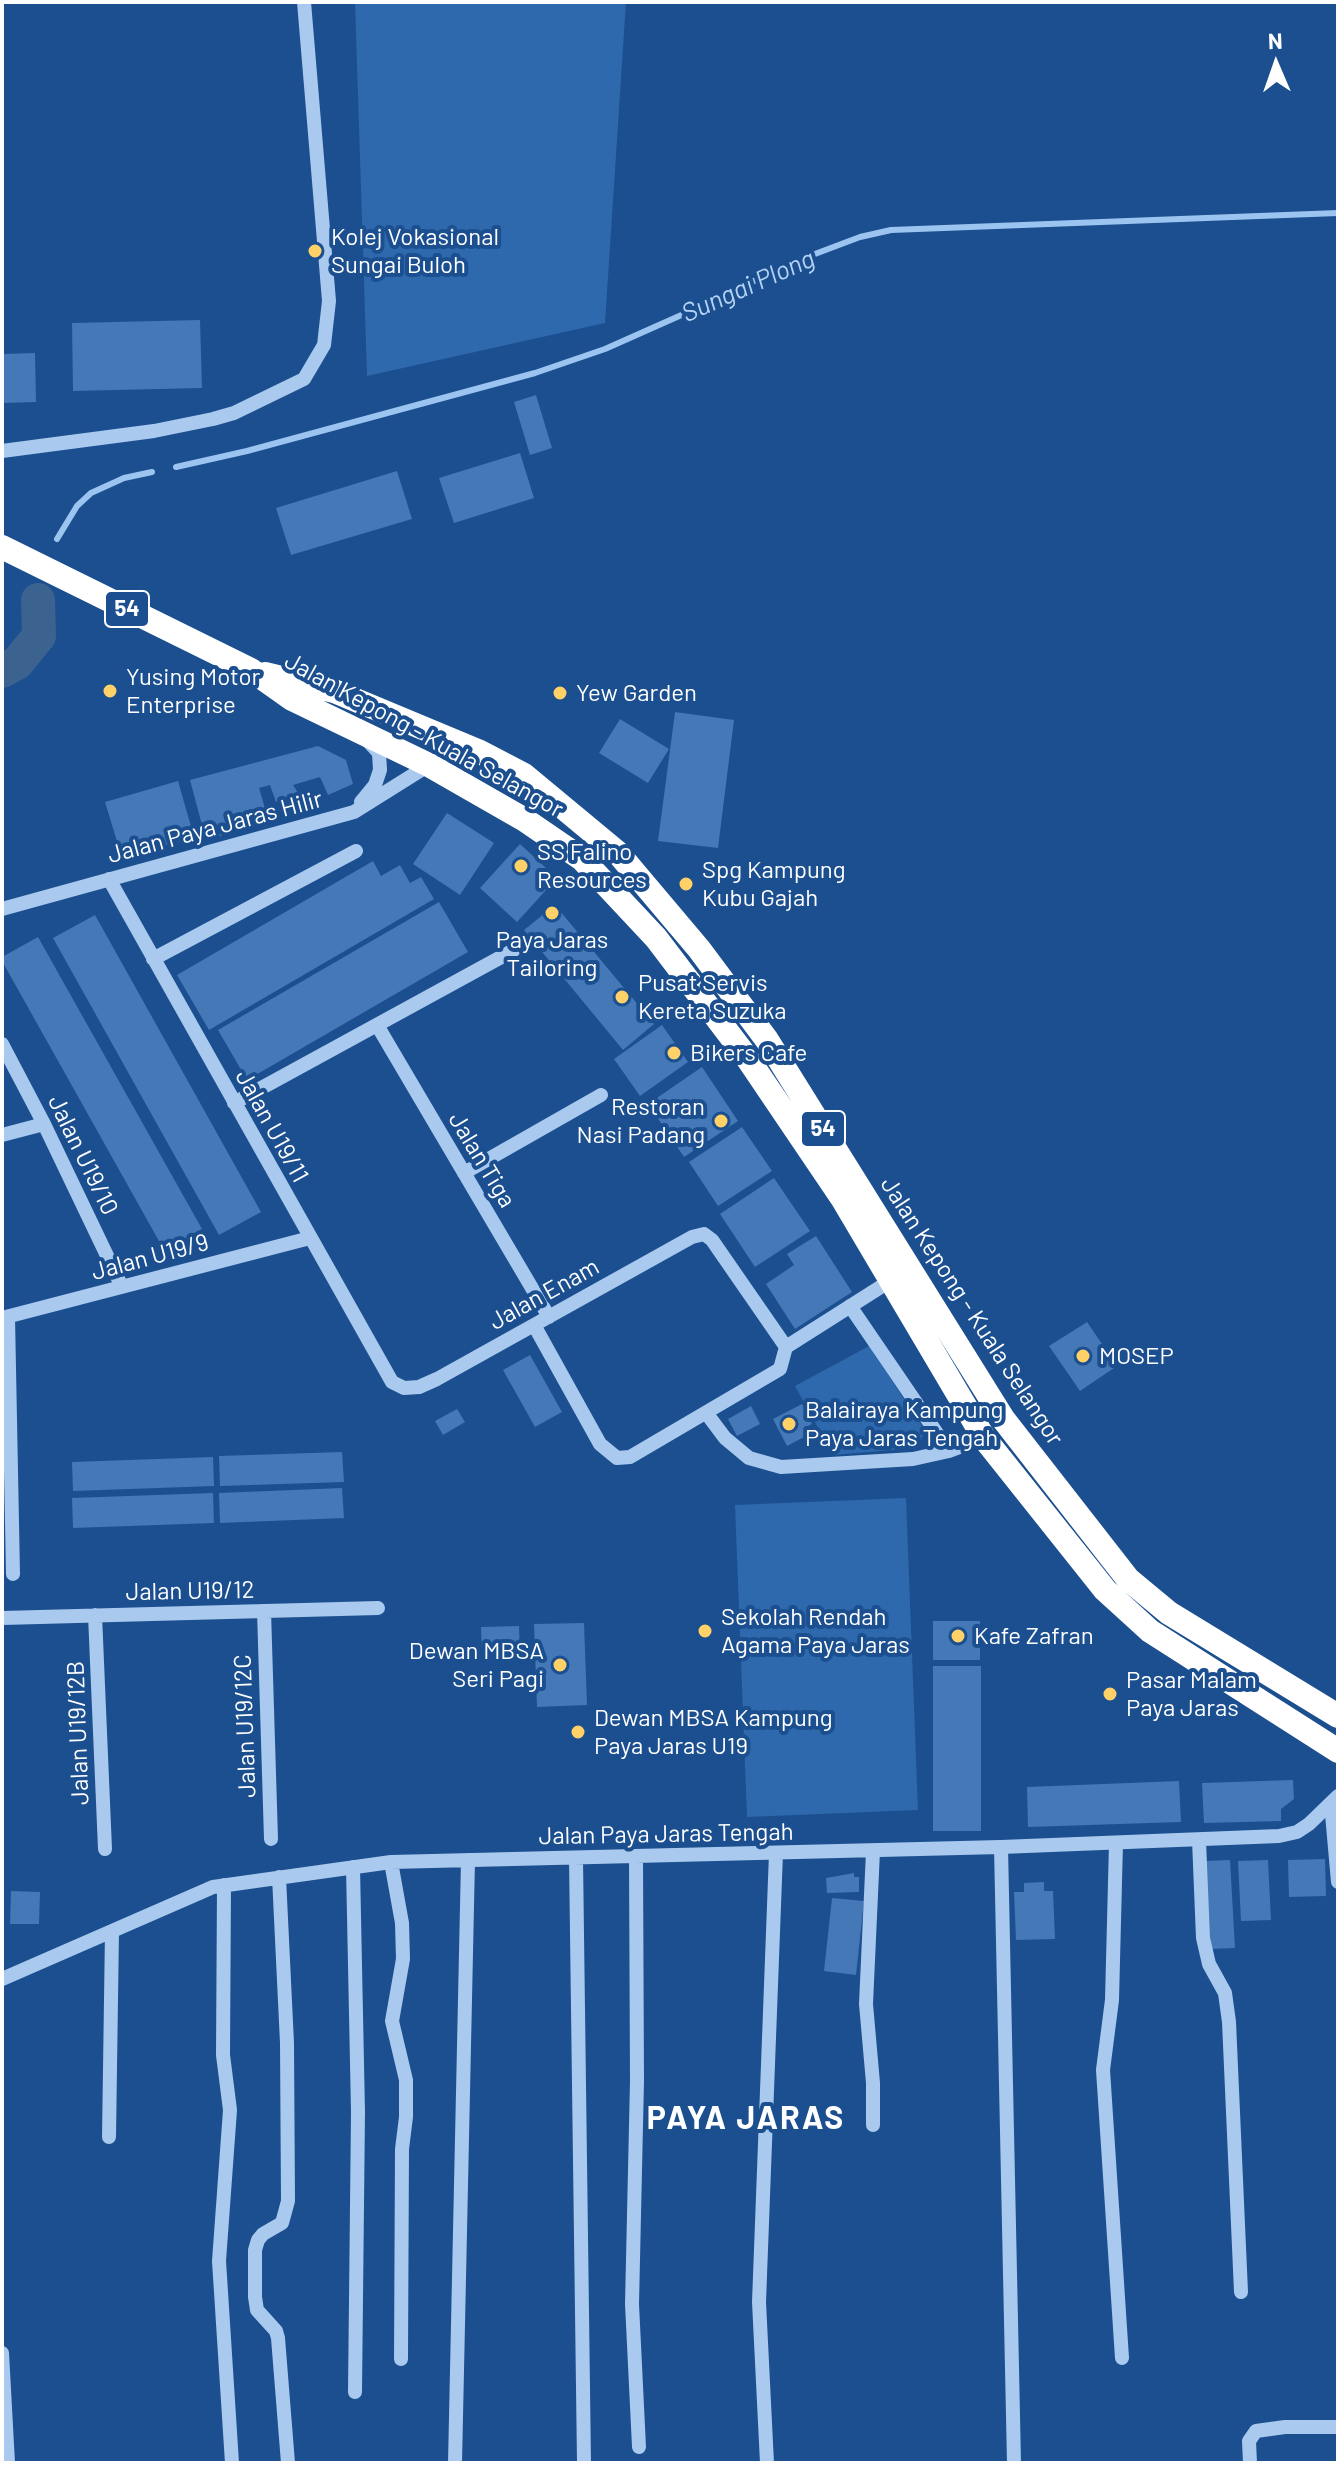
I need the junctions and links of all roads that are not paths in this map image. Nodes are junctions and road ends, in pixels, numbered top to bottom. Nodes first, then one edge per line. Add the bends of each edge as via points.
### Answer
1 (304, 2) edge
2 (3, 454) edge
3 (2, 547) edge
4 (251, 670) junction
5 (334, 691) junction
6 (359, 730) junction
7 (429, 765) junction
8 (354, 812) junction
9 (356, 851) dead end
10 (618, 853) junction
11 (109, 879) junction
12 (2, 909) edge
13 (514, 950) dead end
14 (153, 959) junction
15 (377, 1025) junction
16 (2, 1044) edge
17 (601, 1095) dead end
18 (234, 1103) junction
19 (44, 1124) junction
20 (2, 1135) edge
21 (464, 1173) junction
22 (310, 1238) junction
23 (890, 1281) junction
24 (122, 1287) junction
25 (850, 1306) junction
26 (5, 1317) edge
27 (549, 1317) junction
28 (534, 1325) junction
29 (786, 1347) junction
30 (404, 1388) joint
31 (707, 1414) junction
32 (984, 1438) junction
33 (949, 1451) junction
34 (13, 1574) dead end
35 (378, 1608) dead end
36 (264, 1611) junction
37 (95, 1615) junction
38 (2, 1618) edge
39 (1338, 1716) edge
40 (1338, 1751) edge
41 (1334, 1799) edge
42 (271, 1839) dead end
43 (1199, 1840) junction
44 (1116, 1843) junction
45 (1001, 1847) junction
46 (105, 1849) dead end
47 (873, 1851) junction
48 (776, 1853) junction
49 (636, 1856) junction
50 (576, 1858) junction
51 (468, 1860) junction
52 (391, 1862) junction
53 (353, 1867) junction
54 (279, 1877) junction
55 (1338, 1882) edge
56 (224, 1885) junction
57 (112, 1931) junction
58 (2, 1979) edge
59 (873, 2125) dead end
60 (109, 2137) dead end
61 (1241, 2292) dead end
62 (2, 2353) edge
63 (1122, 2358) dead end
64 (401, 2359) dead end
65 (355, 2392) dead end
66 (1338, 2427) edge
67 (639, 2447) dead end
68 (8, 2463) edge
69 (232, 2463) edge
70 (288, 2463) edge
71 (455, 2463) edge
72 (584, 2463) edge
73 (767, 2463) edge
74 (1014, 2463) edge
75 (1250, 2463) edge

1 - 2 street via 329,301 324,345 304,379 213,419
3 - 4 highway, Jalan Kepong - Kuala Selangor / 54
4 - 5 highway, Jalan Kepong - Kuala Selangor / 54
4 - 6 highway, Jalan Kepong - Kuala Selangor / 54 via 292,699
5 - 7 highway via 409,732 424,747
5 - 10 highway, Jalan Kepong - Kuala Selangor / 54 via 524,775
6 - 7 highway, Jalan Kepong - Kuala Selangor / 54
6 - 8 street via 379,753 380,770
7 - 8 street, Jalan Paya Jaras Hilir
7 - 10 highway via 459,760 494,774
7 - 23 highway, Jalan Kepong - Kuala Selangor / 54 via 561,842 656,938 748,1059 842,1198
8 - 11 street, Jalan Paya Jaras Hilir
9 - 14 street
10 - 39 highway, Jalan Kepong - Kuala Selangor / 54 via 767,1040 1004,1420 1128,1579 1169,1613
11 - 12 street, Jalan Paya Jaras Hilir
11 - 14 street, Jalan U19/11
13 - 15 street
14 - 18 street, Jalan U19/11
15 - 18 street
15 - 21 street, Jalan Tiga
16 - 19 street, Jalan U19/10
17 - 21 street
18 - 22 street, Jalan U19/11
19 - 20 street
19 - 24 street, Jalan U19/10
21 - 27 street, Jalan Tiga
22 - 24 street, Jalan U19/9
22 - 30 street, Jalan U19/11 via 385,1372
23 - 25 street
23 - 32 highway, Jalan Kepong - Kuala Selangor / 54
24 - 26 street, Jalan U19/9
25 - 29 street
25 - 33 street
26 - 34 street
27 - 28 street, Jalan Enam
27 - 29 street, Jalan Enam via 704,1234
28 - 30 street, Jalan Enam via 437,1379
28 - 31 street via 600,1444 617,1458 643,1452
29 - 31 street via 780,1369
31 - 33 street via 749,1458 781,1467 913,1459
32 - 33 street
32 - 40 highway, Jalan Kepong - Kuala Selangor / 54 via 1105,1590 1150,1631
35 - 36 street, Jalan U19/12
36 - 37 street, Jalan U19/12
36 - 42 street, Jalan U19/12C
37 - 38 street, Jalan U19/12
37 - 46 street, Jalan U19/12B
41 - 43 street, Jalan Paya Jaras Tengah via 1297,1832
41 - 55 street
43 - 44 street, Jalan Paya Jaras Tengah
43 - 61 street via 1203,1938 1209,1964 1225,1993 1229,2022
44 - 45 street, Jalan Paya Jaras Tengah
44 - 63 street via 1112,2000 1103,2070
45 - 47 street, Jalan Paya Jaras Tengah
45 - 74 street
47 - 48 street, Jalan Paya Jaras Tengah
47 - 59 street via 866,2004
48 - 49 street, Jalan Paya Jaras Tengah
48 - 73 street via 759,2302
49 - 50 street, Jalan Paya Jaras Tengah
49 - 67 street via 632,2304
50 - 51 street, Jalan Paya Jaras Tengah
50 - 72 street
51 - 52 street, Jalan Paya Jaras Tengah
51 - 71 street
52 - 53 street, Jalan Paya Jaras Tengah
52 - 64 street via 403,1959 392,2021 406,2080
53 - 54 street, Jalan Paya Jaras Tengah
53 - 65 street via 358,2112
54 - 56 street, Jalan Paya Jaras Tengah
54 - 70 street via 288,2201 282,2223 258,2240 255,2297 257,2310 278,2338
56 - 57 street, Jalan Paya Jaras Tengah
56 - 69 street via 223,2055 230,2110 219,2261
57 - 58 street, Jalan Paya Jaras Tengah
57 - 60 street
62 - 68 street
66 - 75 street via 1256,2431 1249,2441

